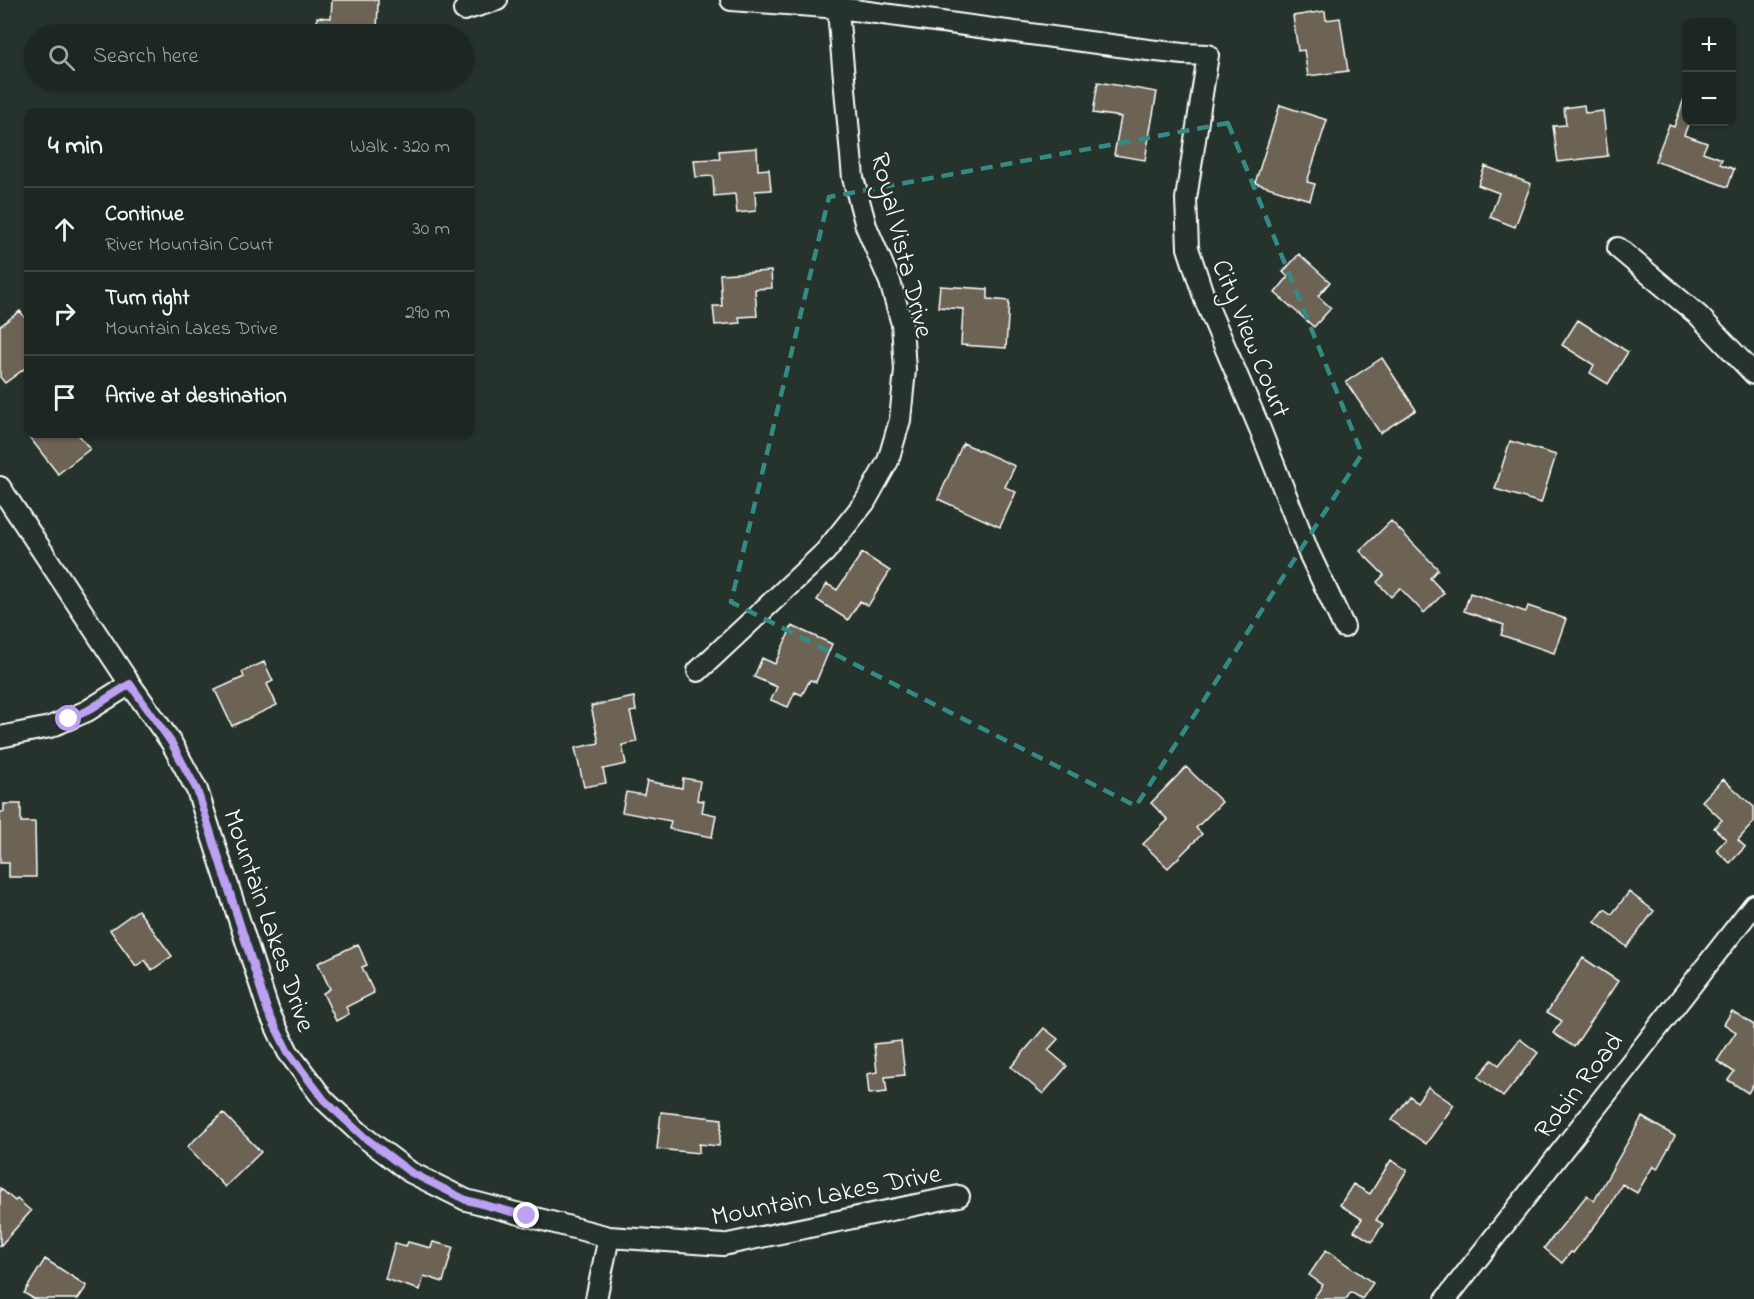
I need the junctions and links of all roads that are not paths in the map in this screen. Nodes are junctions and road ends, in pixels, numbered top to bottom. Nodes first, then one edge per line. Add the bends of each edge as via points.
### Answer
1 (497, 0) edge
2 (731, 0) edge
3 (840, 3) edge
4 (464, 10) dead end
5 (1618, 248) dead end
6 (1754, 374) edge
7 (0, 487) edge
8 (1344, 627) dead end
9 (698, 671) dead end
10 (130, 684) junction
11 (0, 737) edge
12 (1754, 905) edge
13 (959, 1196) dead end
14 (609, 1237) junction
15 (596, 1299) edge
16 (1446, 1299) edge

1 - 4 street
2 - 3 street
3 - 8 street, City View Court via 1148,50 1208,55 1186,199 1188,248 1205,300 1308,551
3 - 9 street, Royal Vista Drive via 853,178 902,324 905,370 900,420 888,460 865,502 825,552
5 - 6 street via 1699,316
7 - 10 street, Mountain Lakes Drive
10 - 11 street via 87,711 50,727
10 - 14 street, Mountain Lakes Drive via 171,742 197,790 268,1012 288,1052 324,1100 410,1172 466,1200
12 - 16 street, Robin Road
13 - 14 street, Mountain Lakes Drive via 723,1245
14 - 15 street

